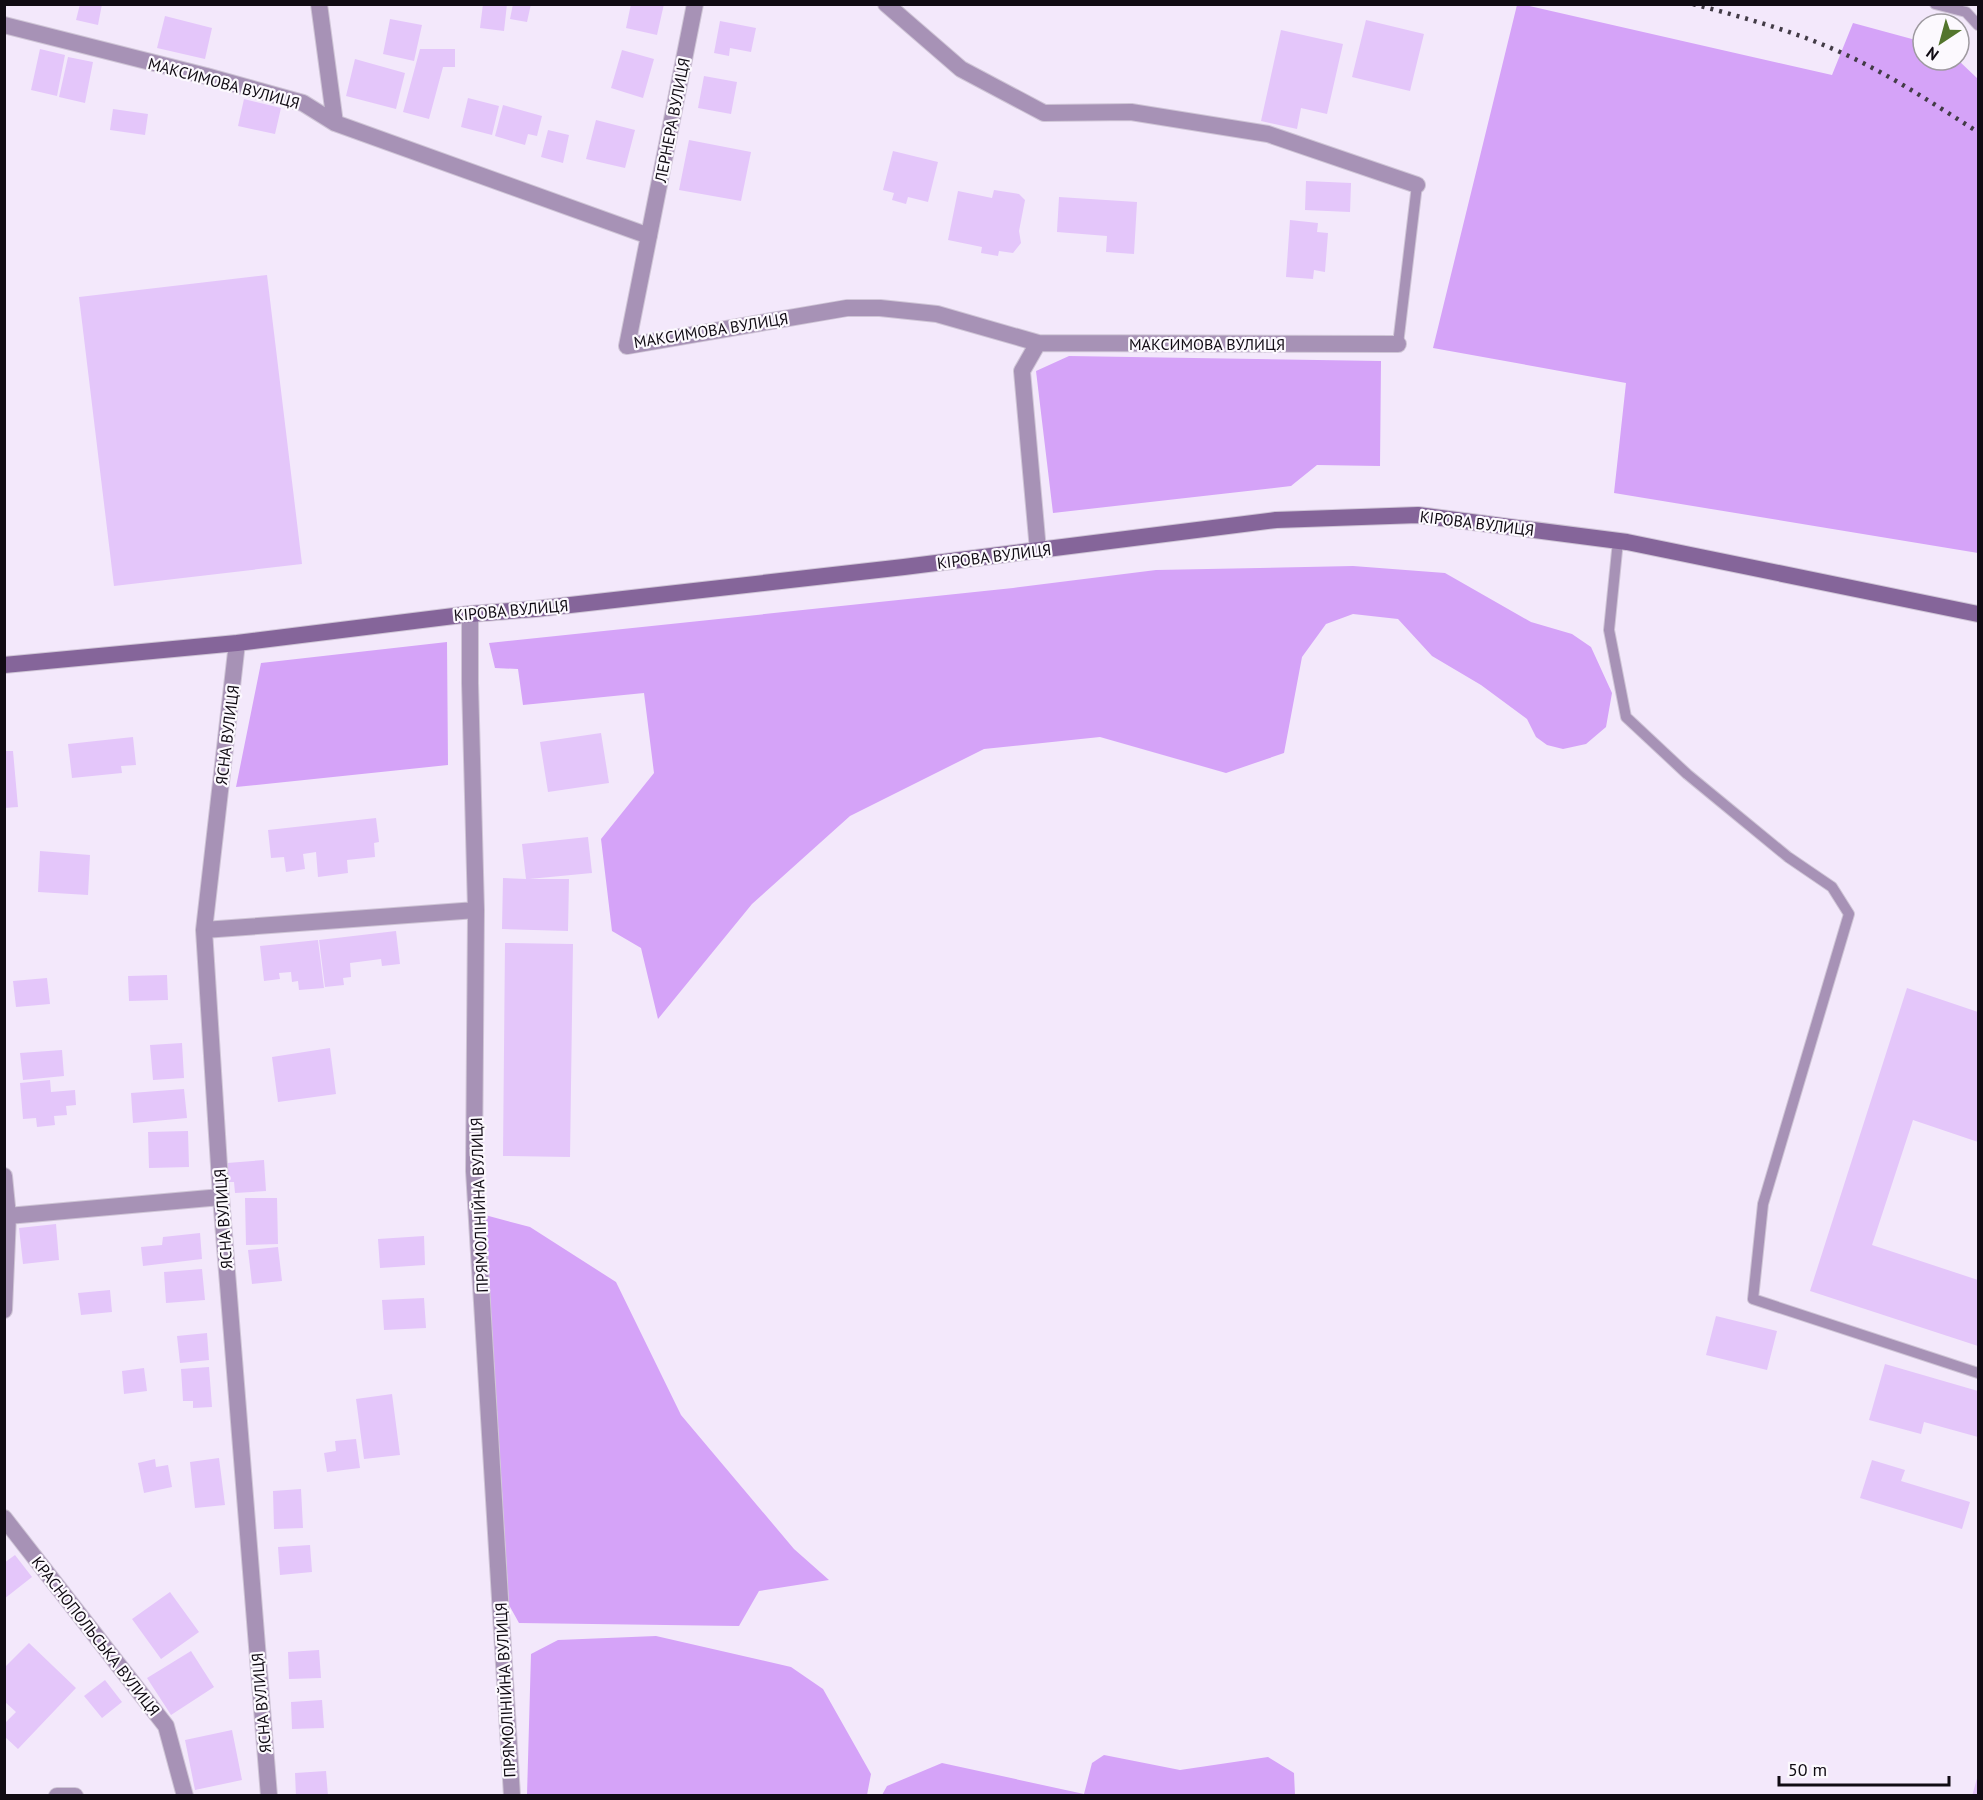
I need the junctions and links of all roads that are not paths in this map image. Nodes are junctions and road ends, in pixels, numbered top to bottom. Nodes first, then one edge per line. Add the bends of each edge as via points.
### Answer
1 (319, 4) edge
2 (695, 4) edge
3 (886, 4) edge
4 (1935, 4) edge
5 (1967, 8) edge
6 (4, 25) edge
7 (1978, 25) edge
8 (335, 123) junction
9 (1417, 185) joint
10 (649, 236) junction
11 (1038, 343) junction
12 (1398, 344) joint
13 (1618, 542) junction
14 (1038, 550) junction
15 (470, 614) junction
16 (1978, 614) edge
17 (237, 643) junction
18 (4, 665) edge
19 (476, 910) junction
20 (204, 930) junction
21 (4, 1176) edge
22 (221, 1197) junction
23 (8, 1215) junction
24 (4, 1310) edge
25 (1978, 1373) edge
26 (4, 1518) edge
27 (57, 1796) edge
28 (75, 1796) edge
29 (185, 1796) edge
30 (269, 1796) edge
31 (512, 1796) edge

1 - 8 street
2 - 10 street, ЛЕРНЕРА ВУЛИЦЯ
3 - 9 street via 960,69 1044,113 1131,112 1268,134
4 - 5 lane
5 - 7 lane
6 - 8 street, МАКСИМОВА ВУЛИЦЯ via 303,103
8 - 10 street, МАКСИМОВА ВУЛИЦЯ
9 - 12 lane
10 - 11 street, МАКСИМОВА ВУЛИЦЯ via 627,346 847,308 937,314
11 - 12 street, МАКСИМОВА ВУЛИЦЯ
11 - 14 street via 1022,371
13 - 14 main road, КІРОВА ВУЛИЦЯ via 1418,515 1276,520
13 - 16 main road, КІРОВА ВУЛИЦЯ
13 - 25 lane via 1609,630 1626,717 1687,774 1788,857 1832,887 1849,914 1763,1204 1754,1299
14 - 15 main road, КІРОВА ВУЛИЦЯ
15 - 17 main road, КІРОВА ВУЛИЦЯ
15 - 19 street, ПРЯМОЛІНІЙНА ВУЛИЦЯ
17 - 18 main road, КІРОВА ВУЛИЦЯ
17 - 20 street, ЯСНА ВУЛИЦЯ
19 - 20 street
19 - 31 street, ПРЯМОЛІНІЙНА ВУЛИЦЯ via 474,1171
20 - 22 street, ЯСНА ВУЛИЦЯ
21 - 23 street
22 - 23 street
22 - 30 street, ЯСНА ВУЛИЦЯ
23 - 24 street
26 - 29 street, КРАСНОПОЛЬСЬКА ВУЛИЦЯ via 166,1726
27 - 28 street

